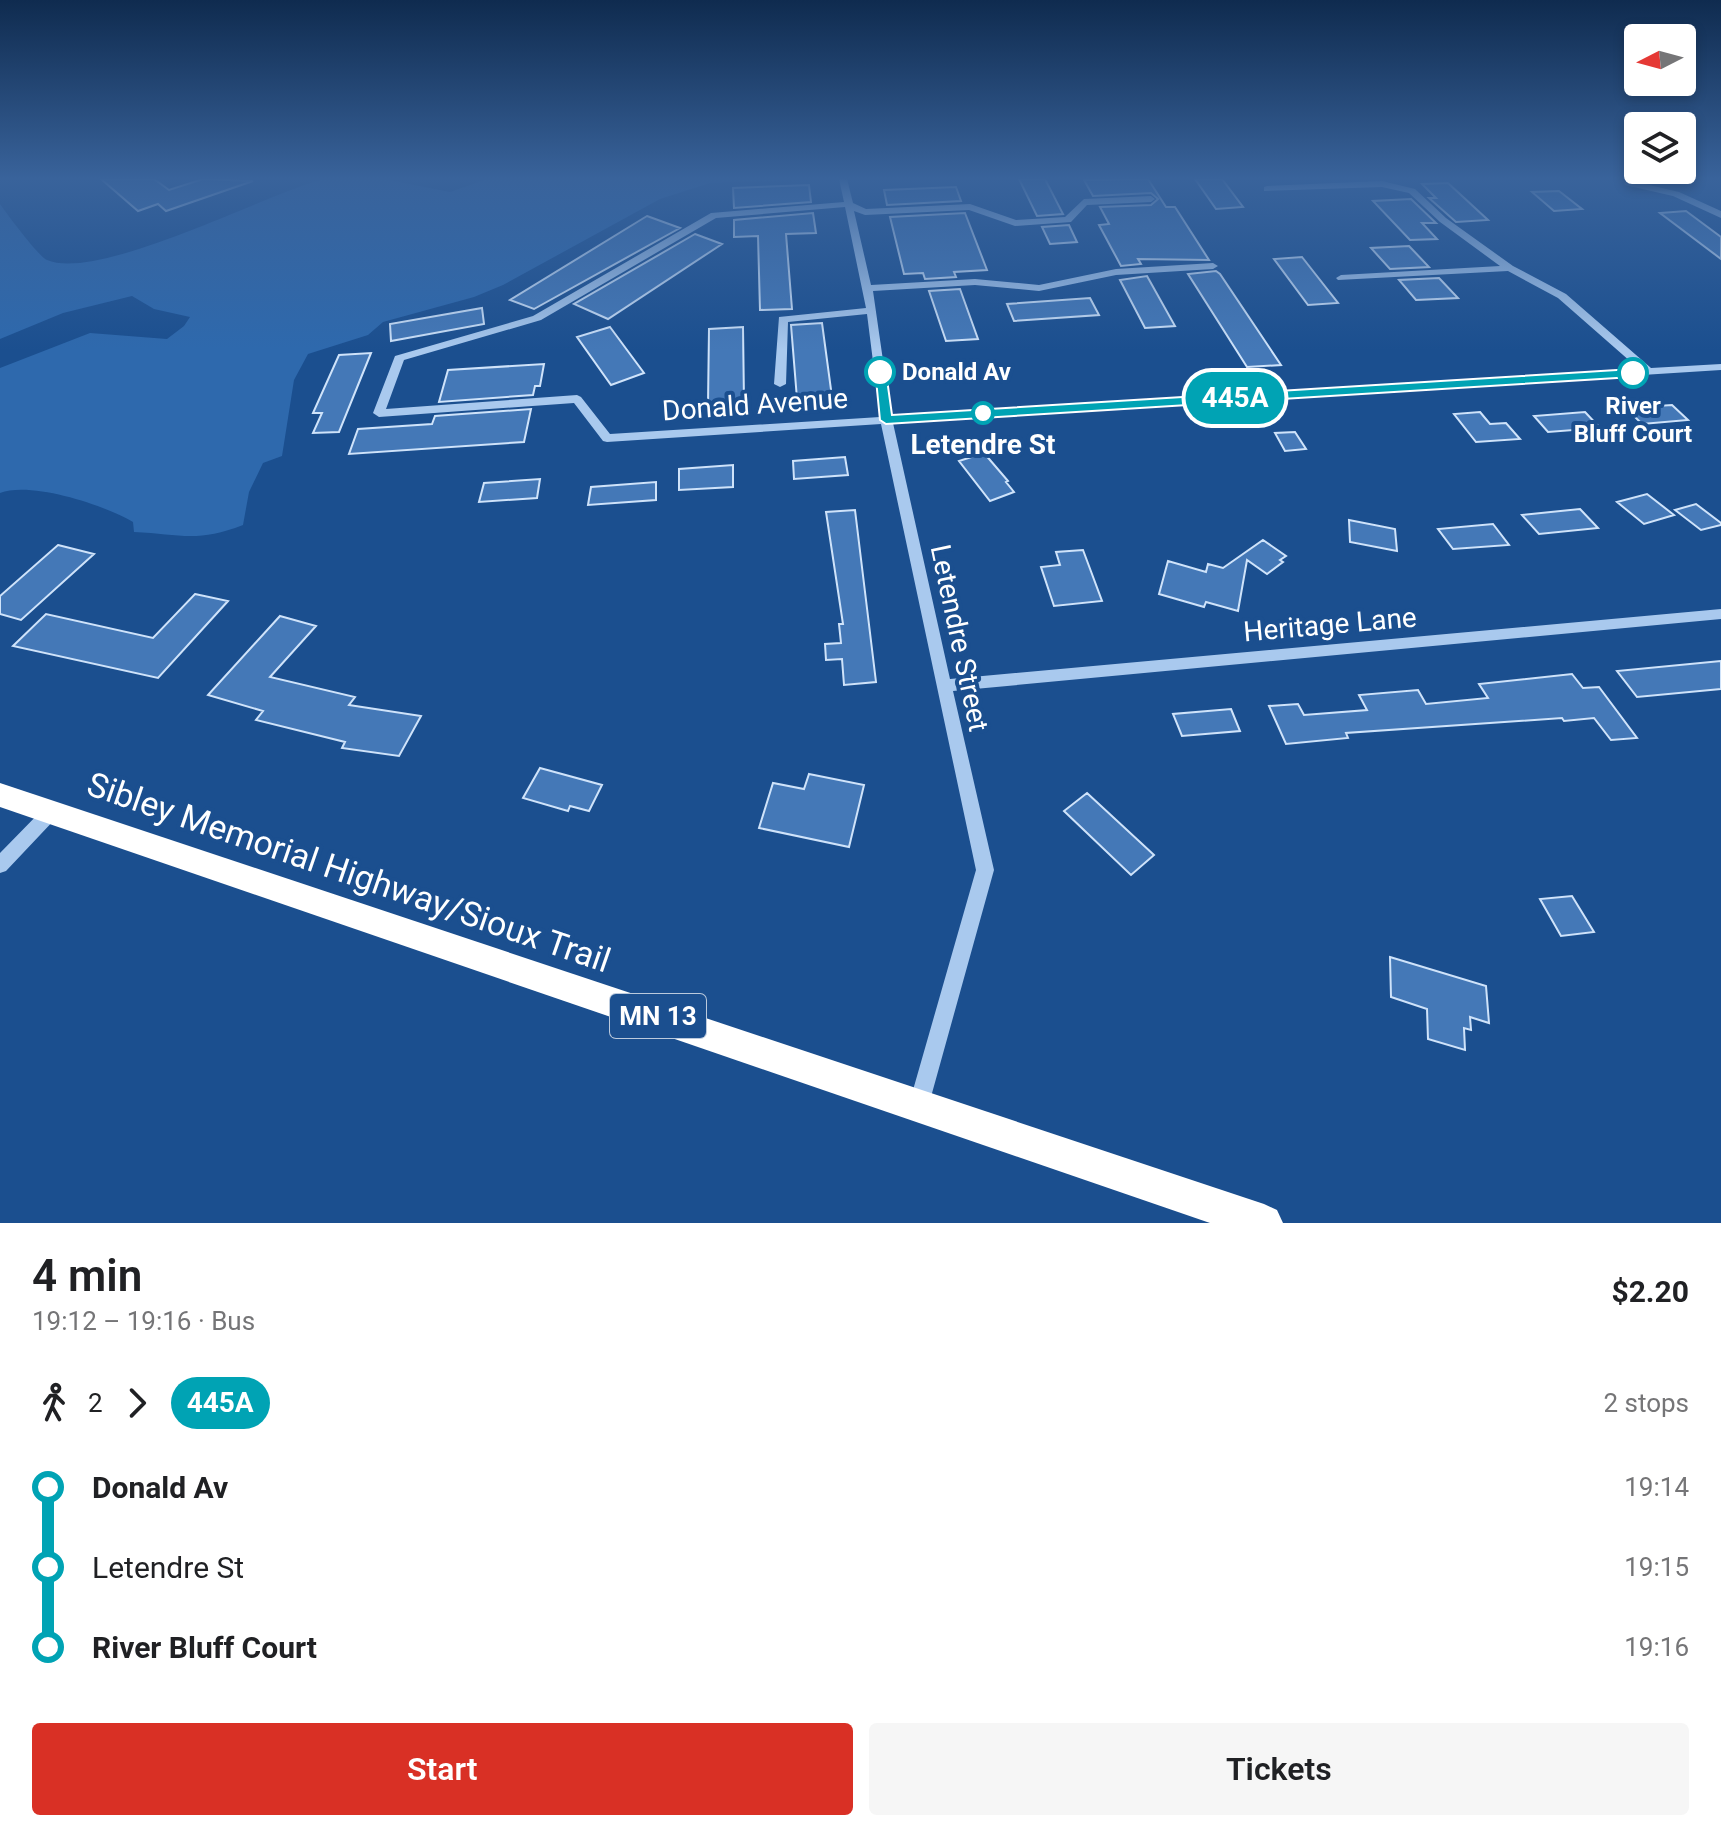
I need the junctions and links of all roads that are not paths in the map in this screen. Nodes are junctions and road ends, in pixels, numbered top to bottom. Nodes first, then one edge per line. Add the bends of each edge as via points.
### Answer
1 (678, 236) edge
2 (854, 236) edge
3 (1465, 236) edge
4 (1213, 266) dead end
5 (1510, 268) junction
6 (1341, 278) dead end
7 (866, 288) junction
8 (872, 311) junction
9 (1721, 367) edge
10 (1649, 372) junction
11 (780, 384) dead end
12 (886, 420) junction
13 (1721, 614) edge
14 (944, 686) junction
15 (0, 795) edge
16 (51, 812) junction
17 (0, 865) edge
18 (919, 1104) junction
19 (1264, 1223) edge

1 - 12 street, Donald Avenue via 537,318 399,358 379,413 577,399 607,438
2 - 7 street, Letendre Street
3 - 5 street
4 - 7 street via 1116,272 1039,288 975,282
5 - 6 street
5 - 10 street via 1562,296
7 - 8 street, Letendre Street
8 - 11 street via 783,319
8 - 12 street, Letendre Street
9 - 10 street, Donald Avenue
10 - 12 street, Donald Avenue
12 - 14 street, Letendre Street
13 - 14 street, Heritage Lane
14 - 18 street, Letendre Street via 985,870
15 - 16 highway, Sibley Memorial Highway/Sioux Trail / MN 13
16 - 17 street
16 - 18 highway, Sibley Memorial Highway/Sioux Trail / MN 13
18 - 19 highway, Sibley Memorial Highway/Sioux Trail / MN 13

